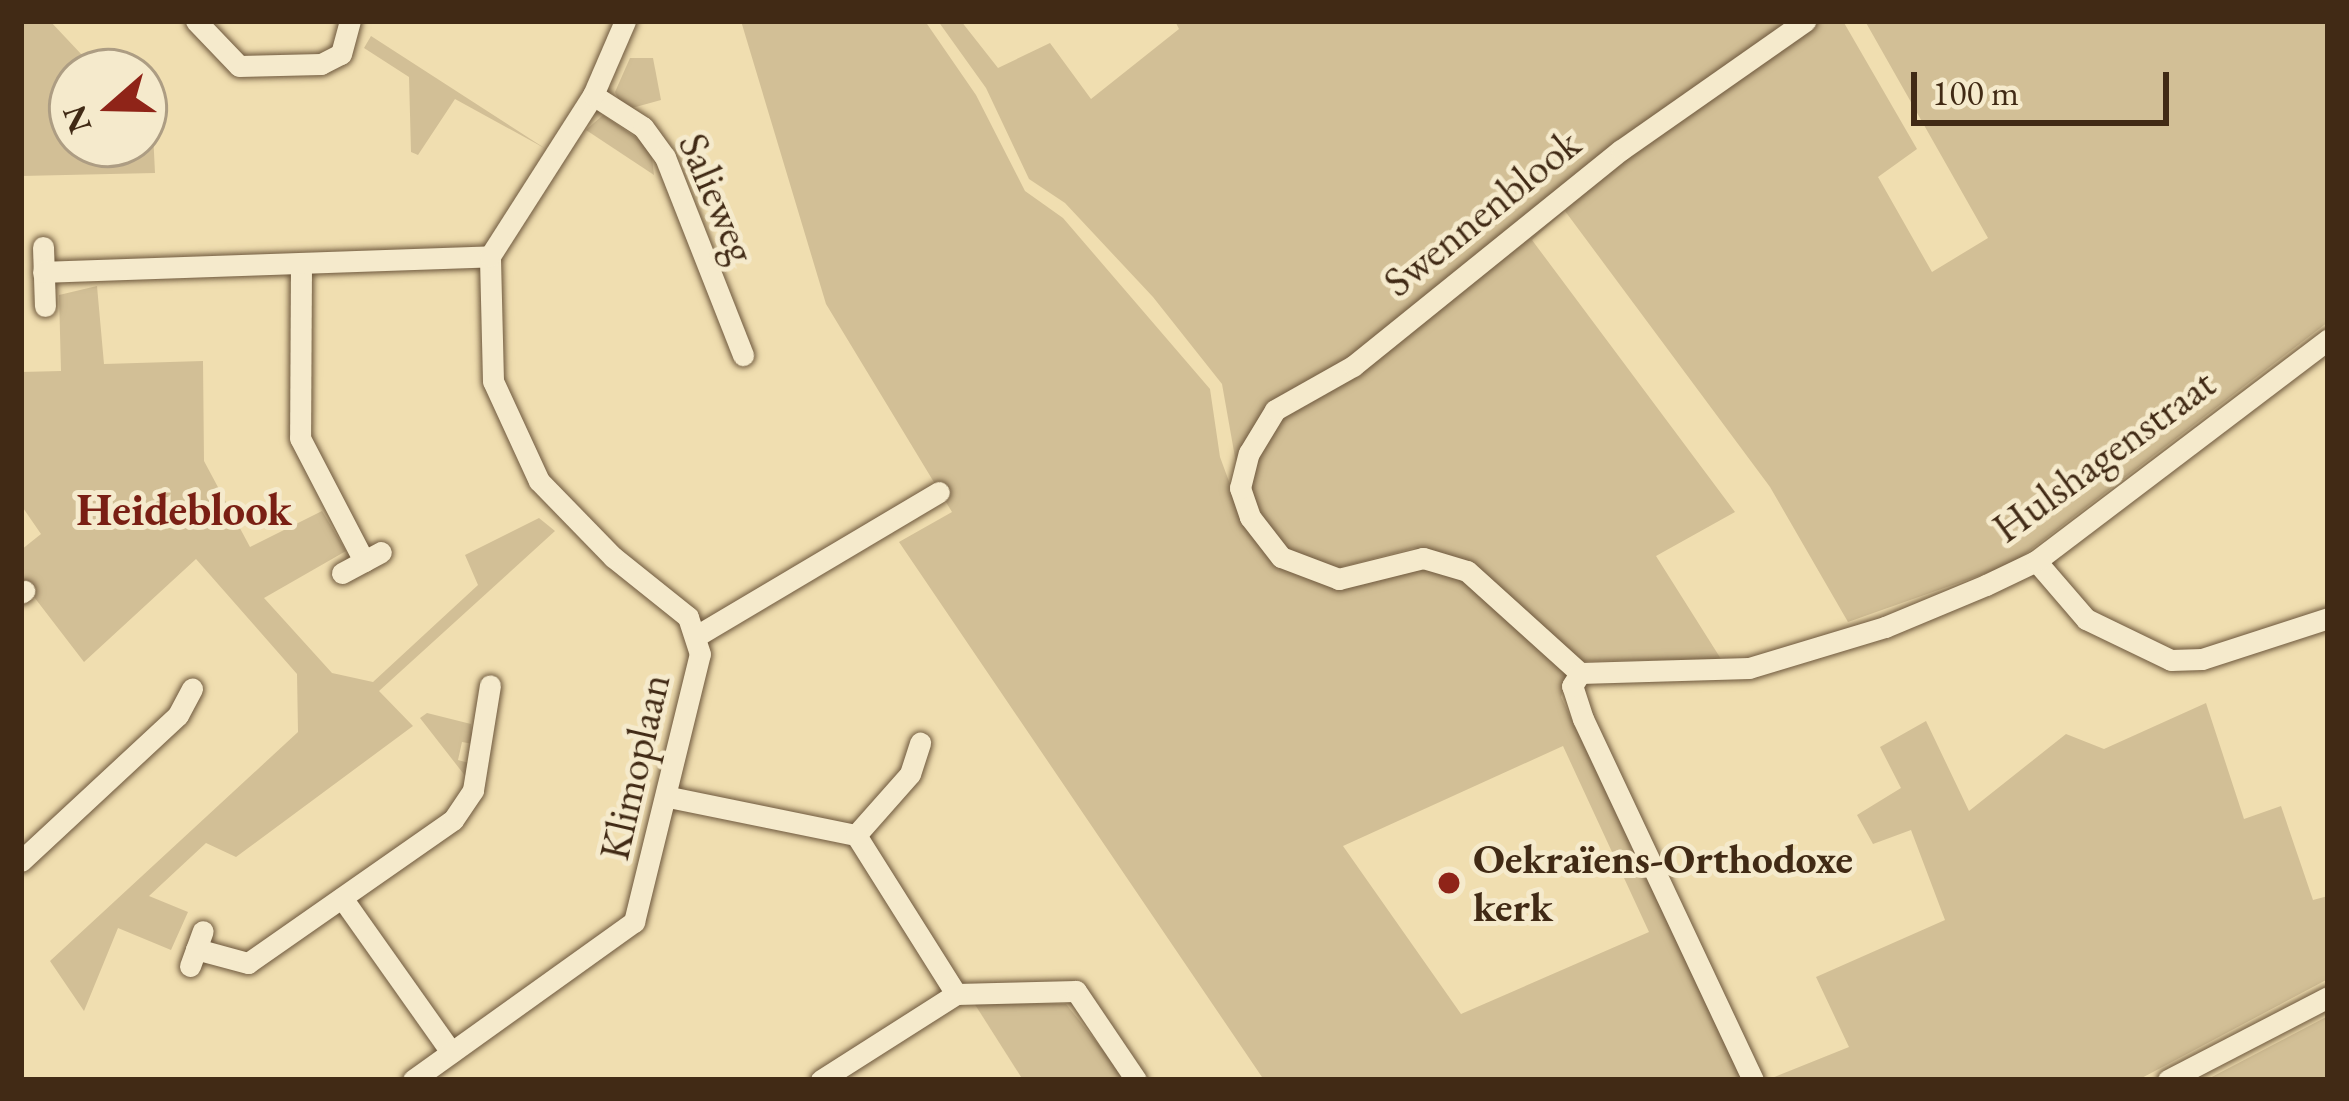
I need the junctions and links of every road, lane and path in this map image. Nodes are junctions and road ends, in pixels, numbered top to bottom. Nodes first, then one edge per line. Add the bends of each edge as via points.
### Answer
1 (196, 21) edge
2 (350, 21) edge
3 (626, 21) edge
4 (1805, 21) edge
5 (592, 95) junction
6 (43, 247) dead end
7 (490, 256) junction
8 (301, 262) junction
9 (44, 272) junction
10 (45, 306) dead end
11 (2328, 339) edge
12 (743, 355) dead end
13 (939, 491) dead end
14 (2036, 561) junction
15 (342, 573) dead end
16 (2328, 618) edge
17 (698, 635) junction
18 (1580, 674) junction
19 (490, 685) dead end
20 (191, 689) dead end
21 (462, 714) dead end
22 (486, 719) junction
23 (920, 743) dead end
24 (669, 797) junction
25 (856, 835) junction
26 (21, 861) edge
27 (342, 898) junction
28 (196, 949) dead end
29 (956, 994) junction
30 (2328, 998) edge
31 (451, 1052) junction
32 (413, 1080) edge
33 (821, 1080) edge
34 (1136, 1080) edge
35 (1754, 1080) edge
36 (2168, 1080) edge

1 - 2 street via 239,66 321,64 341,54
3 - 5 street
4 - 18 street, Swennenblook via 1621,150 1353,366 1275,410 1249,453 1240,488 1268,545 1300,568 1339,579 1424,558 1467,571
5 - 7 street
5 - 12 street, Salieweg via 643,127 665,157
6 - 9 street
7 - 8 street
7 - 17 street via 493,381 538,481
8 - 9 street
8 - 15 street via 300,438 373,556
9 - 10 street
11 - 14 street, Hulshagenstraat
13 - 17 street, Klimoplaan
14 - 16 street via 2086,619 2171,660 2202,659
14 - 18 street, Hulshagenstraat via 1885,627 1749,668
17 - 24 street, Klimoplaan
18 - 35 street via 1572,686 1583,719
19 - 22 street
20 - 26 street via 178,715
21 - 22 street
22 - 27 street via 466,807
23 - 25 street via 910,774
24 - 25 street
24 - 31 street, Klimoplaan via 634,922
25 - 29 street
27 - 28 street via 248,963
27 - 31 street
29 - 33 street
29 - 34 street via 1076,991
30 - 36 street
31 - 32 street, Klimoplaan

